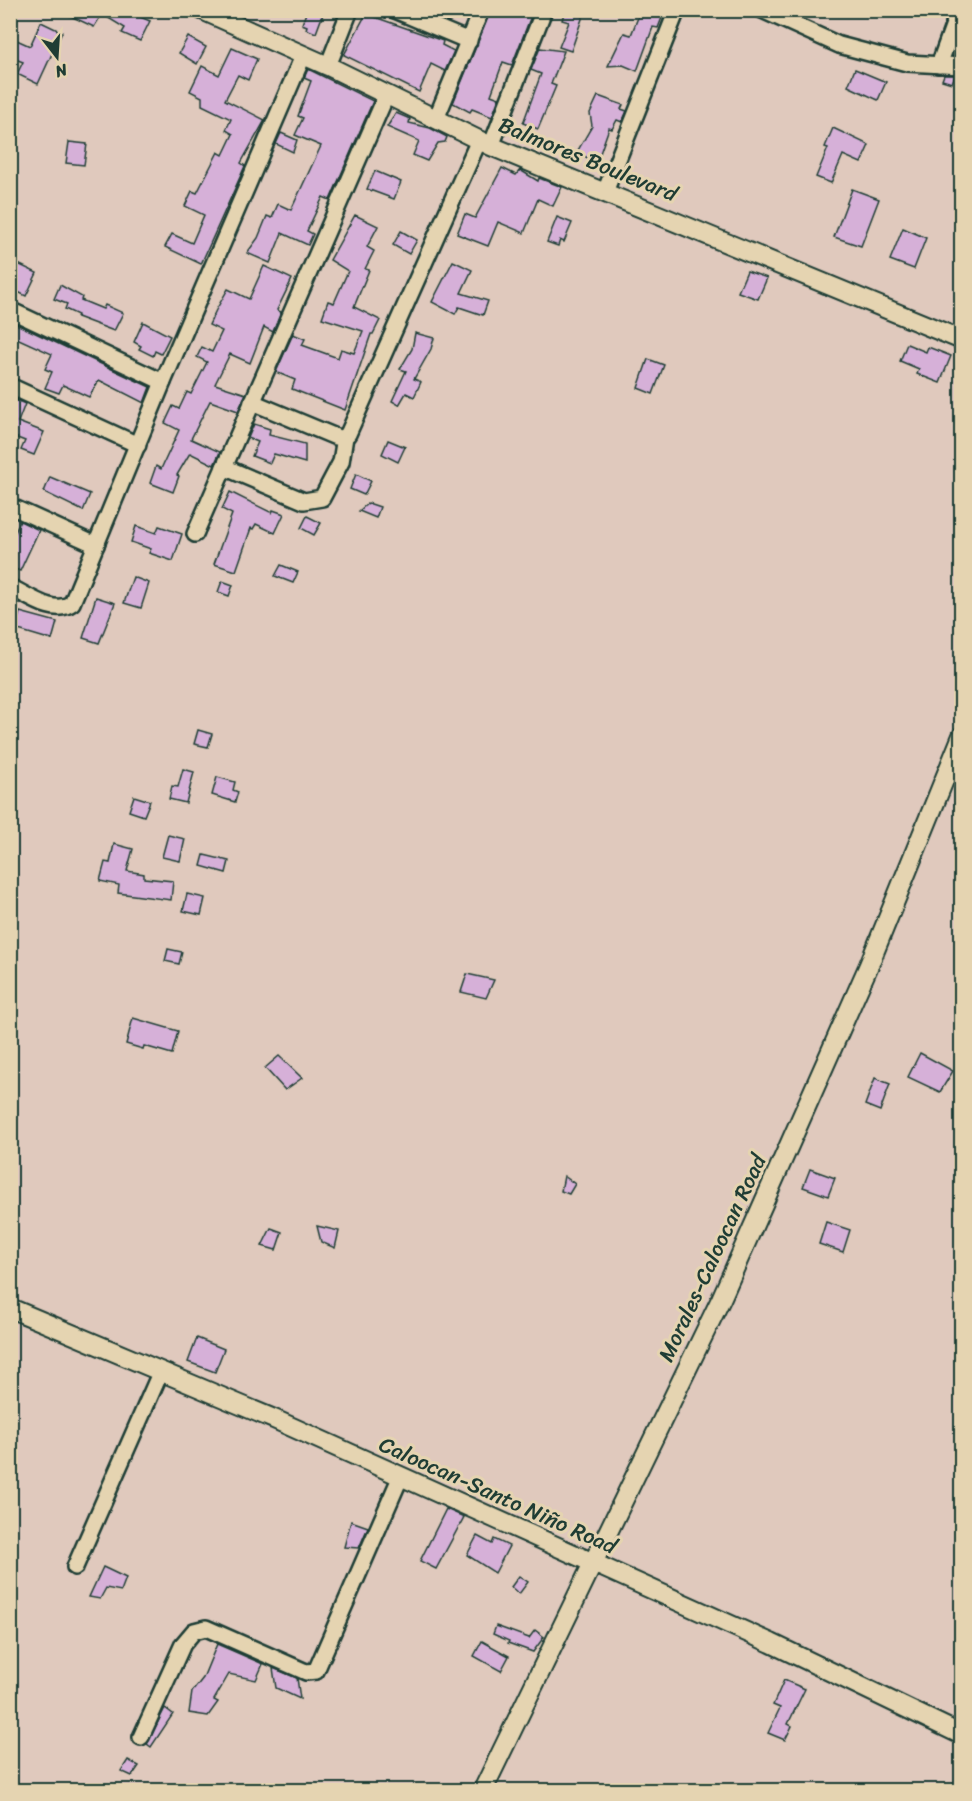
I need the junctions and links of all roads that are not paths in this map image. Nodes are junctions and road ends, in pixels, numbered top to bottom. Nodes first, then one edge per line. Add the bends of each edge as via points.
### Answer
1 (202, 10) edge
2 (350, 10) edge
3 (395, 10) edge
4 (481, 10) edge
5 (544, 10) edge
6 (677, 10) edge
7 (762, 10) edge
8 (959, 10) edge
9 (469, 41) junction
10 (303, 56) junction
11 (939, 65) junction
12 (328, 66) junction
13 (962, 66) edge
14 (386, 96) junction
15 (436, 119) junction
16 (485, 143) junction
17 (604, 192) junction
18 (10, 310) edge
19 (962, 340) edge
20 (163, 382) junction
21 (10, 386) edge
22 (252, 402) junction
23 (345, 437) junction
24 (138, 445) junction
25 (224, 467) junction
26 (10, 506) edge
27 (195, 534) dead end
28 (96, 545) junction
29 (10, 587) edge
30 (962, 736) edge
31 (10, 1308) edge
32 (161, 1371) junction
33 (400, 1478) junction
34 (593, 1563) junction
35 (75, 1567) dead end
36 (962, 1735) edge
37 (141, 1737) dead end
38 (483, 1791) edge

1 - 10 street, Balmores Boulevard
2 - 12 street
3 - 9 street
4 - 9 street
5 - 16 street
6 - 17 street
7 - 11 street via 839,45 907,63
8 - 11 street
9 - 15 street
10 - 12 street, Balmores Boulevard
10 - 20 street
11 - 13 street
12 - 14 street, Balmores Boulevard
14 - 15 street, Balmores Boulevard
14 - 22 street
15 - 16 street, Balmores Boulevard
16 - 17 street, Balmores Boulevard
16 - 23 street
17 - 19 street, Balmores Boulevard
18 - 20 street
20 - 24 street
21 - 24 street
22 - 23 street via 336,437
22 - 25 street
23 - 25 street via 341,462 322,498 314,501 304,501
24 - 28 street
25 - 27 street
26 - 28 street
28 - 29 street via 72,603 65,608 52,607
30 - 34 street, Morales-Caloocan Road via 801,1121 721,1299
31 - 32 street, Caloocan-Santo Niño Road
32 - 33 street, Caloocan-Santo Niño Road
32 - 35 street
33 - 34 street, Caloocan-Santo Niño Road
33 - 37 street via 316,1671 306,1672 206,1629 194,1631 183,1644
34 - 36 street, Caloocan-Santo Niño Road
34 - 38 street, Morales-Caloocan Road

